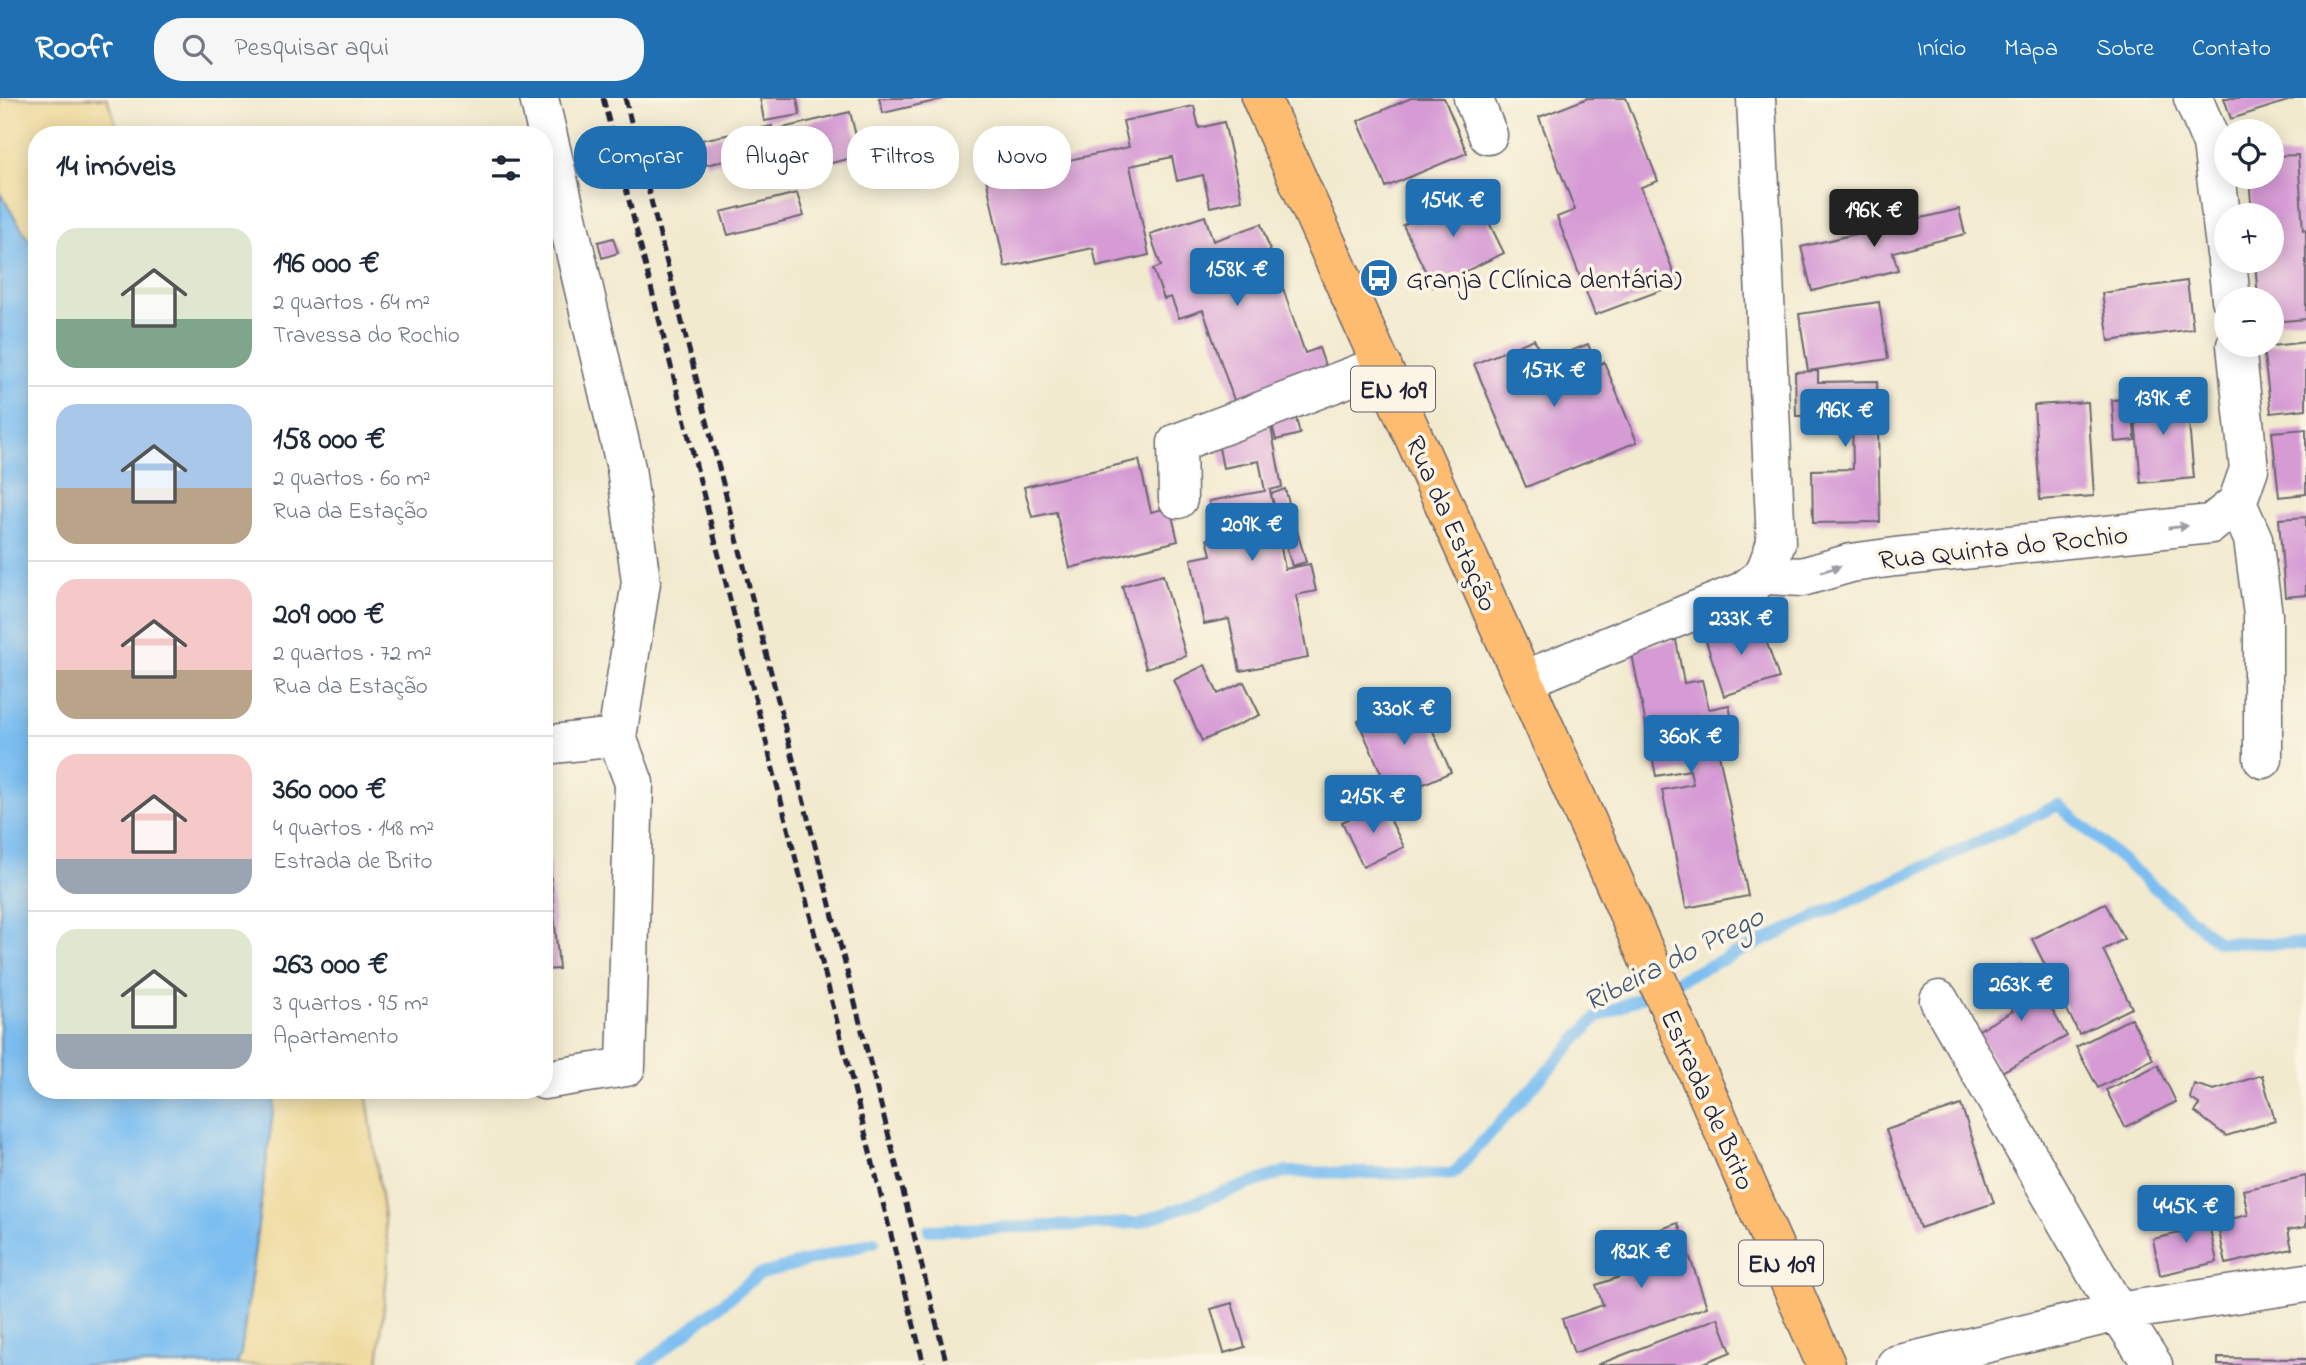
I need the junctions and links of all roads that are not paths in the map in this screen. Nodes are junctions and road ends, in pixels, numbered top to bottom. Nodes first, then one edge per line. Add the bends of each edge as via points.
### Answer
1 (539, 98) edge
2 (1261, 98) edge
3 (1474, 98) edge
4 (1756, 98) edge
5 (2193, 98) edge
6 (546, 126) edge
7 (1488, 135) dead end
8 (553, 158) edge
9 (2220, 203) edge
10 (2237, 357) edge
11 (1382, 365) junction
12 (1178, 499) dead end
13 (2237, 503) junction
14 (1764, 575) junction
15 (1524, 680) junction
16 (617, 737) junction
17 (553, 744) edge
18 (2263, 759) dead end
19 (1939, 1000) dead end
20 (553, 1079) edge
21 (2306, 1283) edge
22 (2118, 1312) junction
23 (1826, 1365) edge
24 (1896, 1365) edge
25 (2153, 1365) edge

1 - 6 street
2 - 11 main road, Rua da Estação / EN 109
3 - 7 street
4 - 14 street via 1776,543
5 - 9 street via 2212,144
8 - 16 street via 626,468 641,582
10 - 13 street via 2249,468
11 - 12 street via 1177,443
11 - 15 main road, Rua da Estação / EN 109
14 -> 13 street, Rua Quinta do Rochio via 1802,577 1873,560 2211,524
13 - 18 street via 2253,539 2263,615
14 - 15 street via 1743,591
15 - 23 main road, Estrada de Brito / EN 109
16 - 17 street
16 - 20 street via 634,783 626,1067
19 - 22 street
21 - 22 street
22 - 24 street
22 - 25 street

